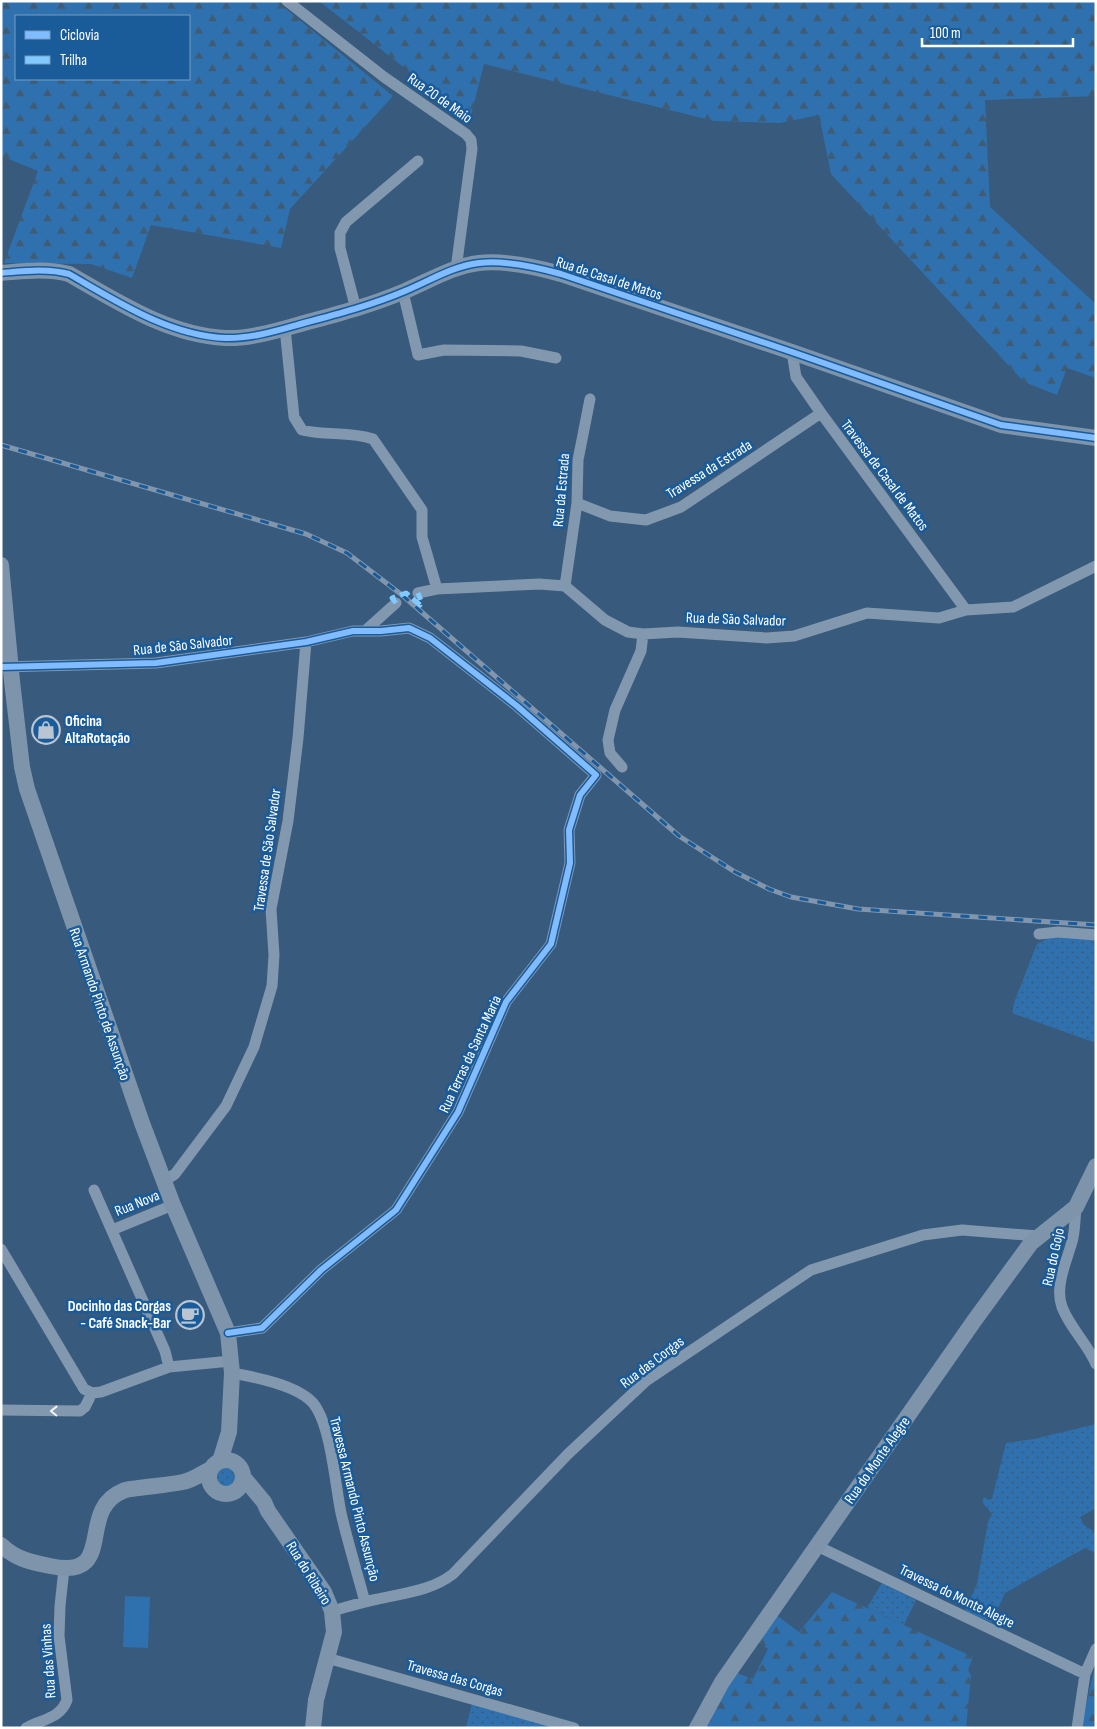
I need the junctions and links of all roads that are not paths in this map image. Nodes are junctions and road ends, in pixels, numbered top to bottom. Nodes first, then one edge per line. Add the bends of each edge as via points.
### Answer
1 (288, 1) edge
2 (418, 161) dead end
3 (456, 269) junction
4 (1, 273) edge
5 (403, 292) junction
6 (356, 309) junction
7 (285, 328) junction
8 (792, 352) junction
9 (556, 358) dead end
10 (590, 398) dead end
11 (821, 414) junction
12 (1096, 438) edge
13 (577, 503) junction
14 (1, 565) edge
15 (1096, 566) edge
16 (566, 586) junction
17 (437, 589) junction
18 (418, 593) dead end
19 (396, 603) dead end
20 (966, 610) junction
21 (366, 630) junction
22 (643, 634) junction
23 (306, 642) junction
24 (6, 667) edge
25 (622, 767) dead end
26 (1039, 934) dead end
27 (1096, 935) edge
28 (1096, 1166) edge
29 (164, 1181) junction
30 (94, 1190) dead end
31 (173, 1205) junction
32 (1076, 1207) junction
33 (112, 1230) junction
34 (1038, 1236) junction
35 (1, 1250) edge
36 (228, 1333) junction
37 (1096, 1364) edge
38 (169, 1367) junction
39 (232, 1367) junction
40 (92, 1393) junction
41 (1, 1410) edge
42 (229, 1432) junction
43 (236, 1463) junction
44 (215, 1465) junction
45 (244, 1478) junction
46 (186, 1481) junction
47 (214, 1490) junction
48 (231, 1494) junction
49 (268, 1512) junction
50 (1, 1545) edge
51 (817, 1546) junction
52 (64, 1569) junction
53 (365, 1602) junction
54 (332, 1611) junction
55 (1096, 1649) edge
56 (327, 1658) junction
57 (1085, 1674) junction
58 (26, 1728) edge
59 (313, 1728) edge
60 (574, 1728) edge
61 (697, 1728) edge
62 (1077, 1728) edge

1 - 3 street, Rua 20 de Maio via 471,140
2 - 6 street via 346,222 340,233 340,248
3 - 5 street, Rua de Casal de Matos
3 - 8 street, Rua de Casal de Matos via 479,263 541,268
4 - 7 street, Rua de Casal de Matos via 45,270 69,274 140,315 189,332 226,338
5 - 6 street, Rua de Casal de Matos
5 - 9 street via 418,355 444,350 521,351
6 - 7 street, Rua de Casal de Matos
7 - 17 street via 294,417 302,430 359,434 373,439 422,510 422,537
8 - 11 street, Travessa de Casal de Matos via 796,377
8 - 12 street, Rua de Casal de Matos via 1001,425
10 - 13 street, Rua da Estrada via 578,460
11 - 13 street, Travessa da Estrada via 681,508 646,520 610,516
11 - 20 street, Travessa de Casal de Matos
13 - 16 street, Rua da Estrada
14 - 24 street, Rua Armando Pinto de Assunção
15 - 20 street, Rua de São Salvador via 1013,607
16 - 17 street via 539,584
16 - 22 street, Rua de São Salvador via 605,620 628,632
17 - 18 street
19 - 21 street
20 - 22 street, Rua de São Salvador via 939,618 868,613 794,636
21 - 23 street, Rua de São Salvador
21 - 36 street, Rua Terras da Santa Maria via 409,628 430,638 517,706 596,775 580,795 569,830 570,863 552,944 506,1002 458,1112 396,1210 321,1270 262,1328
22 - 25 street via 641,651 615,710 608,740 610,753
23 - 24 street, Rua de São Salvador via 156,663
23 - 29 street, Travessa de São Salvador via 288,821 271,910 272,986 254,1047 226,1106 176,1174
24 - 29 street, Rua Armando Pinto de Assunção via 27,789
26 - 27 street
28 - 32 street
29 - 31 street, Rua Armando Pinto de Assunção
30 - 33 street
31 - 33 street, Rua Nova
31 - 36 street, Rua Armando Pinto de Assunção
32 - 34 street, Rua do Monte Alegre
32 - 37 street, Rua do Gojo via 1060,1298 1067,1318
33 - 38 street
34 - 51 street, Rua do Monte Alegre via 974,1321
34 - 53 street, Rua das Corgas via 962,1230 923,1235 811,1270 646,1381 568,1454 453,1574 429,1588
35 - 40 street via 84,1389
36 - 39 street, Rua Armando Pinto de Assunção
38 - 39 street, Travessa Armando Pinto Assunção
38 - 40 street, Travessa Armando Pinto Assunção
39 - 42 street, Rua Armando Pinto de Assunção
39 - 53 street, Travessa Armando Pinto Assunção via 252,1377 298,1391 312,1403 323,1421 341,1513
40 -> 41 street via 80,1411
42 - 43 street, Rua Armando Pinto de Assunção
42 - 44 street, Rua Armando Pinto de Assunção
43 - 44 street via 226,1460
43 - 45 street via 241,1467
44 - 46 street
44 - 47 street via 209,1480
45 - 48 street via 240,1488
45 - 49 street, Rua do Ribeiro
46 - 47 street
46 - 52 street via 123,1491 109,1500 100,1513 86,1563
47 - 48 street via 220,1494
48 - 49 street, Rua do Ribeiro
49 - 54 street, Rua do Ribeiro via 324,1592
50 - 52 street via 29,1562
51 - 57 street, Travessa do Monte Alegre
51 - 61 street, Rua do Monte Alegre via 722,1682
52 - 58 street, Rua das Vinhas via 59,1636 67,1700 56,1715
53 - 54 street, Rua das Corgas
54 - 56 street, Rua do Ribeiro via 334,1632
55 - 57 street
56 - 59 street, Rua do Ribeiro via 316,1700
56 - 60 street, Travessa das Corgas
57 - 62 street

